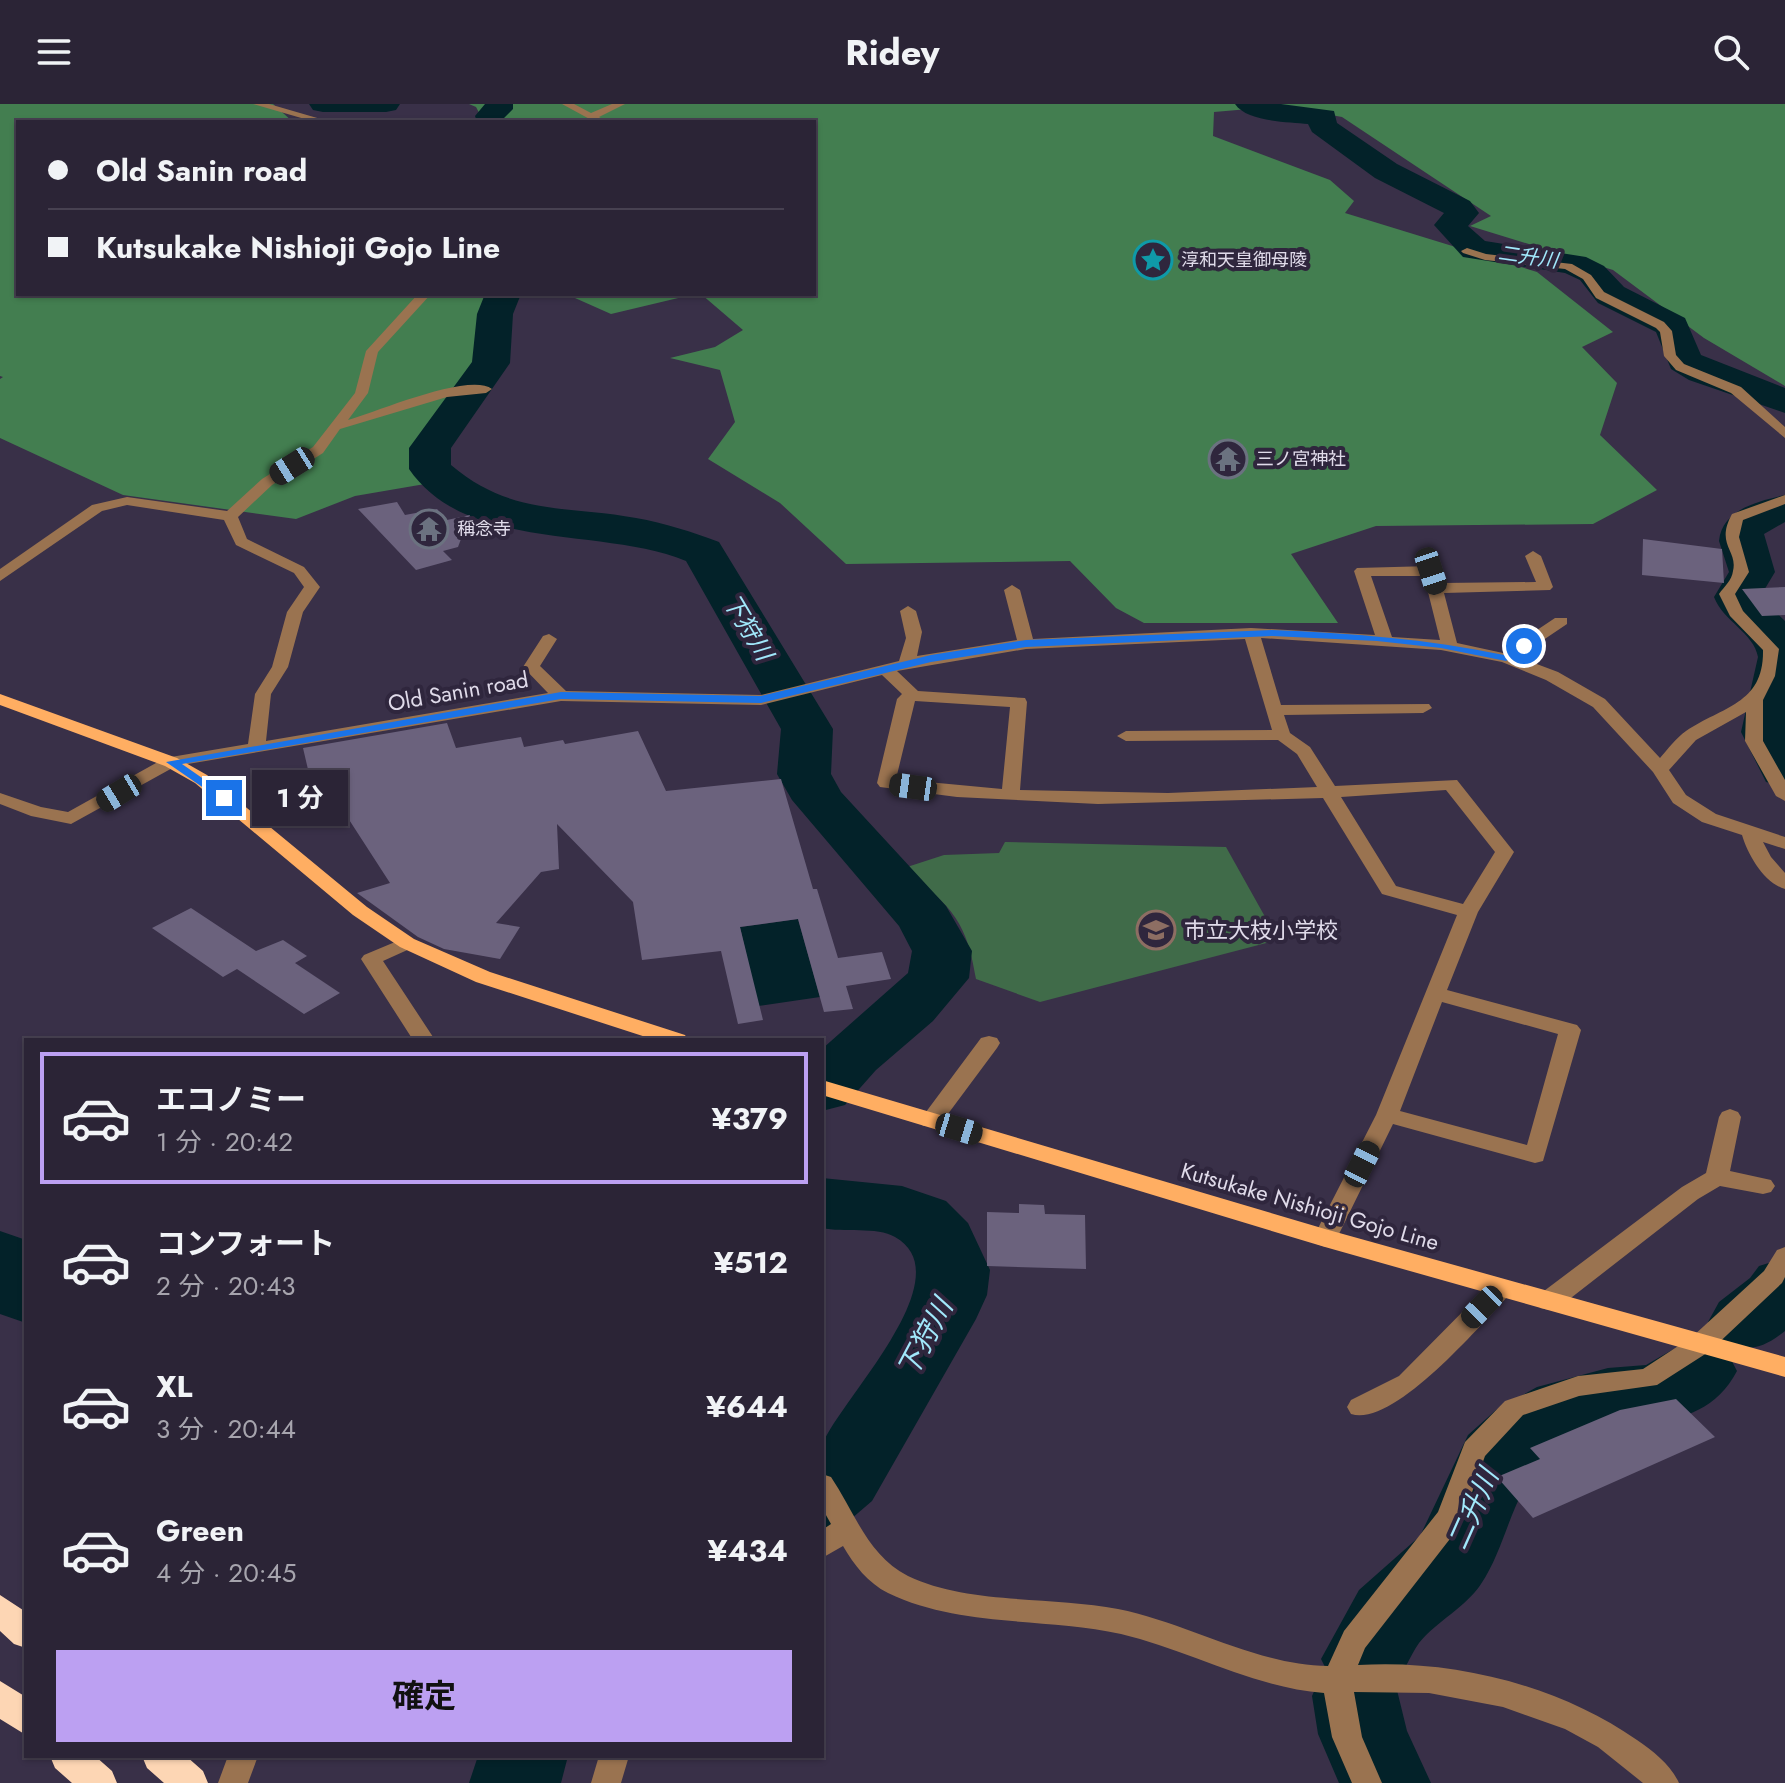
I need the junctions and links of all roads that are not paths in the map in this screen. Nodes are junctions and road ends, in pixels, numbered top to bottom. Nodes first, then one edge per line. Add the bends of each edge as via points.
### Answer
1 (258, 104) edge
2 (567, 104) edge
3 (620, 104) edge
4 (592, 116) junction
5 (318, 120) edge
6 (599, 120) edge
7 (1467, 251) dead end
8 (423, 296) edge
9 (485, 389) dead end
10 (333, 427) junction
11 (1785, 434) edge
12 (1785, 499) edge
13 (230, 516) junction
14 (1533, 556) dead end
15 (0, 576) edge
16 (1437, 588) junction
17 (1012, 590) dead end
18 (908, 611) dead end
19 (1561, 621) dead end
20 (1251, 633) junction
21 (1384, 638) junction
22 (549, 639) dead end
23 (1026, 644) junction
24 (1450, 647) junction
25 (1506, 658) junction
26 (906, 664) junction
27 (885, 669) junction
28 (561, 696) junction
29 (913, 696) junction
30 (0, 699) edge
31 (1755, 700) junction
32 (1423, 708) dead end
33 (1274, 710) junction
34 (1282, 735) junction
35 (1126, 736) dead end
36 (256, 748) junction
37 (171, 762) junction
38 (1660, 769) junction
39 (1331, 792) junction
40 (1011, 795) junction
41 (1785, 796) edge
42 (0, 798) edge
43 (1751, 833) junction
44 (1785, 843) edge
45 (1785, 883) edge
46 (1468, 912) junction
47 (407, 943) junction
48 (1436, 994) junction
49 (423, 1038) edge
50 (671, 1038) edge
51 (989, 1043) dead end
52 (824, 1088) edge
53 (1387, 1115) junction
54 (1730, 1117) dead end
55 (931, 1121) junction
56 (1717, 1177) junction
57 (1763, 1186) dead end
58 (1325, 1238) junction
59 (1785, 1256) edge
60 (1501, 1288) junction
61 (1549, 1301) junction
62 (1701, 1344) junction
63 (1785, 1367) edge
64 (1360, 1407) dead end
65 (824, 1488) edge
66 (844, 1518) junction
67 (824, 1543) edge
68 (0, 1610) edge
69 (24, 1631) edge
70 (1337, 1680) junction
71 (0, 1697) edge
72 (24, 1717) edge
73 (70, 1758) edge
74 (162, 1758) edge
75 (242, 1758) edge
76 (613, 1758) edge
77 (99, 1783) edge
78 (190, 1783) edge
79 (233, 1783) edge
80 (606, 1783) edge
81 (1367, 1783) edge
82 (1664, 1783) edge

1 - 5 street
2 - 4 street
3 - 4 street
4 - 6 street
7 - 11 street via 1553,262 1577,271 1600,295 1660,325 1670,356 1680,367 1736,390
8 - 10 street via 372,351 361,393
9 - 10 street via 443,391
10 - 13 street via 318,450 267,482
12 - 31 street via 1737,517 1730,532 1742,565 1727,594 1730,604 1771,649 1767,676
13 - 15 street via 127,501 97,508
13 - 36 street via 241,542 299,570 312,587 295,612 280,667 263,694
14 - 16 street via 1545,587
16 - 21 street via 1431,571 1362,571
16 - 24 street
17 - 23 street
18 - 26 street via 915,646
19 - 25 street
20 - 21 street, Old Sanin road
20 - 23 street, Old Sanin road
20 - 33 street
21 - 24 street, Old Sanin road
22 - 28 street via 531,667
23 - 26 street, Old Sanin road
24 - 25 street, Old Sanin road
25 - 38 street, Old Sanin road via 1599,703
26 - 27 street, Old Sanin road
27 - 28 street, Old Sanin road via 761,700
27 - 29 street
28 - 36 street, Old Sanin road
29 - 40 street via 1019,702
29 - 40 street via 905,699 886,783
30 - 37 main road
31 - 38 street via 1690,736
31 - 41 street via 1754,741
32 - 33 street
33 - 34 street
34 - 35 street
34 - 39 street via 1304,751
36 - 37 street, Old Sanin road
37 - 42 street, Old Sanin road via 71,818
37 - 47 main road via 201,779 360,911
38 - 43 street, Old Sanin road via 1679,799 1709,818
39 - 40 street via 1132,800
39 - 46 street via 1389,890
39 - 46 street via 1451,784 1505,852
43 - 44 street, Old Sanin road
43 - 45 street via 1753,845
46 - 48 street
47 - 49 street via 371,959
47 - 50 main road via 483,977
48 - 53 street
48 - 53 street via 1570,1030 1535,1155
51 - 55 street
52 - 55 main road, Kutsukake Nishioji Gojo Line
53 - 58 street
54 - 56 street
55 - 58 main road, Kutsukake Nishioji Gojo Line
56 - 57 street
56 - 61 street
58 - 60 main road, Kutsukake Nishioji Gojo Line
59 - 62 street via 1773,1277
60 - 61 main road, Kutsukake Nishioji Gojo Line
60 - 64 street via 1408,1383
61 - 62 main road, Kutsukake Nishioji Gojo Line
62 - 63 main road, Kutsukake Nishioji Gojo Line
62 - 70 street via 1648,1378 1578,1386 1514,1408 1474,1450 1450,1518 1354,1640
65 - 66 street
66 - 67 street
66 - 70 street via 878,1572 907,1589 956,1601 1098,1617 1299,1677
68 - 69 highway
70 - 81 street via 1347,1737
70 - 82 street via 1439,1680 1501,1691 1611,1740
71 - 72 highway
73 - 77 highway
74 - 78 highway
75 - 79 street
76 - 80 street

